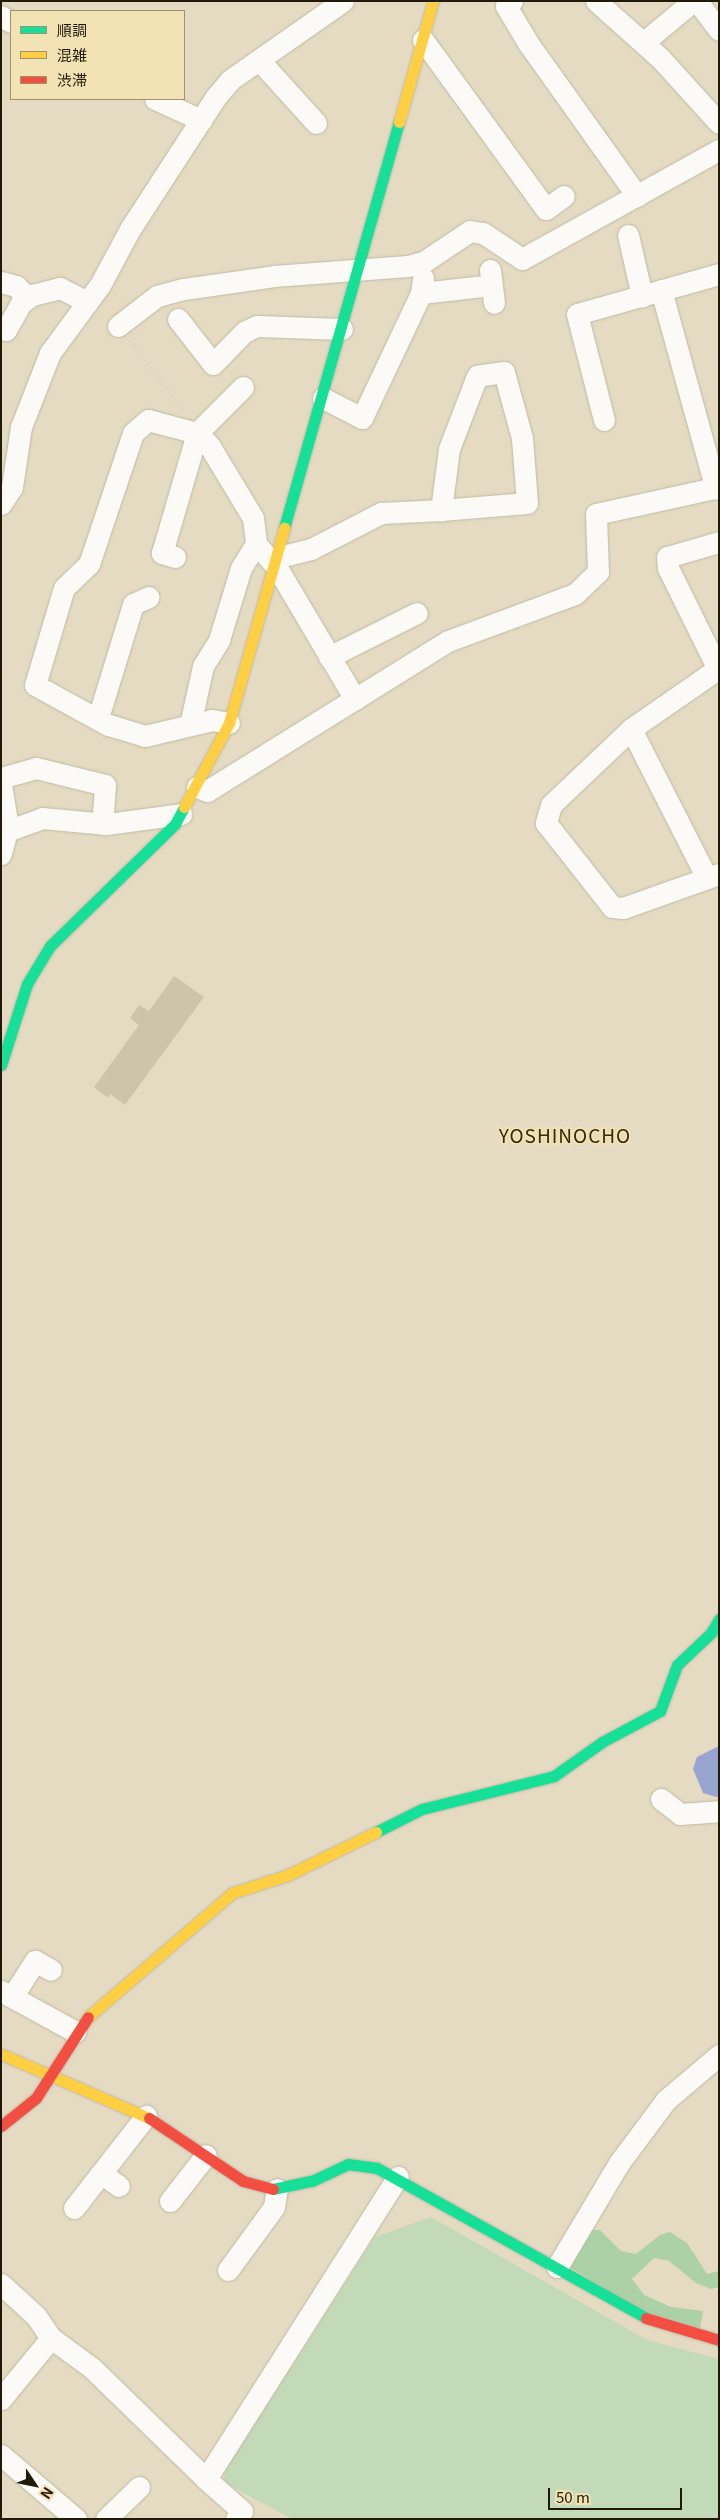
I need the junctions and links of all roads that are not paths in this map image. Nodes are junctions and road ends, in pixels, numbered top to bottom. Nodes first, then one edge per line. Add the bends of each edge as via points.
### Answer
1 (434, 1) edge
2 (512, 1) edge
3 (596, 1) edge
4 (340, 2) edge
5 (701, 3) edge
6 (719, 30) edge
7 (423, 40) junction
8 (644, 42) junction
9 (259, 60) junction
10 (156, 100) edge
11 (201, 120) junction
12 (316, 123) dead end
13 (719, 123) edge
14 (719, 150) edge
15 (564, 196) dead end
16 (637, 196) junction
17 (628, 235) dead end
18 (359, 268) junction
19 (719, 274) edge
20 (1, 282) edge
21 (492, 286) dead end
22 (651, 293) junction
23 (28, 298) junction
24 (88, 302) junction
25 (178, 319) dead end
26 (118, 326) road end
27 (342, 329) junction
28 (6, 330) dead end
29 (242, 387) dead end
30 (323, 398) junction
31 (607, 408) dead end
32 (197, 433) junction
33 (717, 488) edge
34 (1, 504) edge
35 (441, 510) junction
36 (719, 542) edge
37 (256, 544) junction
38 (175, 557) dead end
39 (278, 562) junction
40 (149, 597) dead end
41 (417, 614) dead end
42 (329, 657) junction
43 (718, 669) edge
44 (355, 700) junction
45 (98, 718) junction
46 (229, 724) junction
47 (190, 725) junction
48 (631, 728) junction
49 (1, 778) edge
50 (1, 785) edge
51 (197, 787) junction
52 (181, 814) junction
53 (102, 824) junction
54 (4, 843) edge
55 (713, 876) edge
56 (7, 1022) edge
57 (1, 1065) edge
58 (719, 1619) edge
59 (662, 1799) dead end
60 (719, 1812) edge
61 (51, 1970) dead end
62 (6, 1994) edge
63 (76, 2032) junction
64 (1, 2054) edge
65 (719, 2055) edge
66 (51, 2075) junction
67 (146, 2116) junction
68 (1, 2126) edge
69 (206, 2155) junction
70 (101, 2173) junction
71 (398, 2177) junction
72 (118, 2186) dead end
73 (277, 2189) junction
74 (170, 2201) dead end
75 (74, 2208) dead end
76 (230, 2258) dead end
77 (557, 2267) junction
78 (1, 2284) edge
79 (51, 2338) junction
80 (719, 2340) edge
81 (2, 2396) edge
82 (1, 2456) edge
83 (206, 2478) junction
84 (139, 2487) dead end
85 (76, 2519) edge
86 (106, 2519) edge
87 (236, 2519) edge

1 - 7 street
2 - 16 street via 506,6 528,43
3 - 8 street
4 - 9 street
5 - 6 street
5 - 8 street
7 - 15 street via 546,209
7 - 18 street
8 - 13 street
9 - 11 street via 230,80
9 - 12 street
10 - 11 street
11 - 24 street
14 - 16 street
16 - 18 street via 522,260 483,233 470,231 426,261
17 - 22 street
18 - 26 street via 184,289 157,296
18 - 27 street
19 - 22 street
20 - 23 street via 16,286
21 - 30 street via 422,286 362,418
22 - 31 street via 577,314
22 - 33 street
23 - 24 street via 60,288
23 - 28 street
24 - 34 street via 50,353 21,427 12,487
25 - 27 street via 213,364 244,332 257,326
27 - 30 street
29 - 32 street
30 - 39 street
32 - 37 street via 253,518
32 - 38 street via 162,553
32 - 45 street via 148,420 139,424 90,564 64,588 34,685
33 - 44 street via 596,514 601,563 591,583 575,594 448,642
35 - 35 street via 527,504 522,438 504,372 477,376 448,449
35 - 39 street via 381,513 310,550
36 - 43 street via 667,557 668,568
37 - 39 street
37 - 47 street via 241,568 219,640 203,666
39 - 42 street
39 - 46 street
40 - 45 street via 133,604
41 - 42 street
42 - 44 street
43 - 48 street
44 - 51 street via 207,791
45 - 47 street via 145,736
46 - 47 street via 212,720
46 - 51 street
48 - 55 street
48 - 55 street via 551,805 546,823 612,907 623,908
49 - 53 street via 36,768 105,785
50 - 54 street
51 - 52 street
52 - 53 street
52 - 56 street via 50,946
53 - 54 street via 42,818
56 - 57 street
58 - 63 street via 711,1633 677,1665 660,1711 642,1723 602,1742 554,1776 523,1787 422,1809 288,1876 232,1893 93,2008
59 - 60 street via 680,1814
61 - 62 street via 35,1961
62 - 63 street
63 - 66 street
64 - 66 street via 28,2069
65 - 77 street via 666,2100 619,2163
66 - 67 street
66 - 68 street via 21,2114
67 - 69 street
67 - 70 street
69 - 73 street via 243,2180
69 - 74 street
70 - 72 street
70 - 75 street
71 - 73 street via 348,2164 312,2181
71 - 77 street
71 - 83 street
73 - 76 street via 274,2207
77 - 80 street via 655,2323
78 - 79 street via 36,2316
79 - 81 street
79 - 83 street via 92,2368
82 - 85 street
83 - 87 street via 242,2511
84 - 86 street

